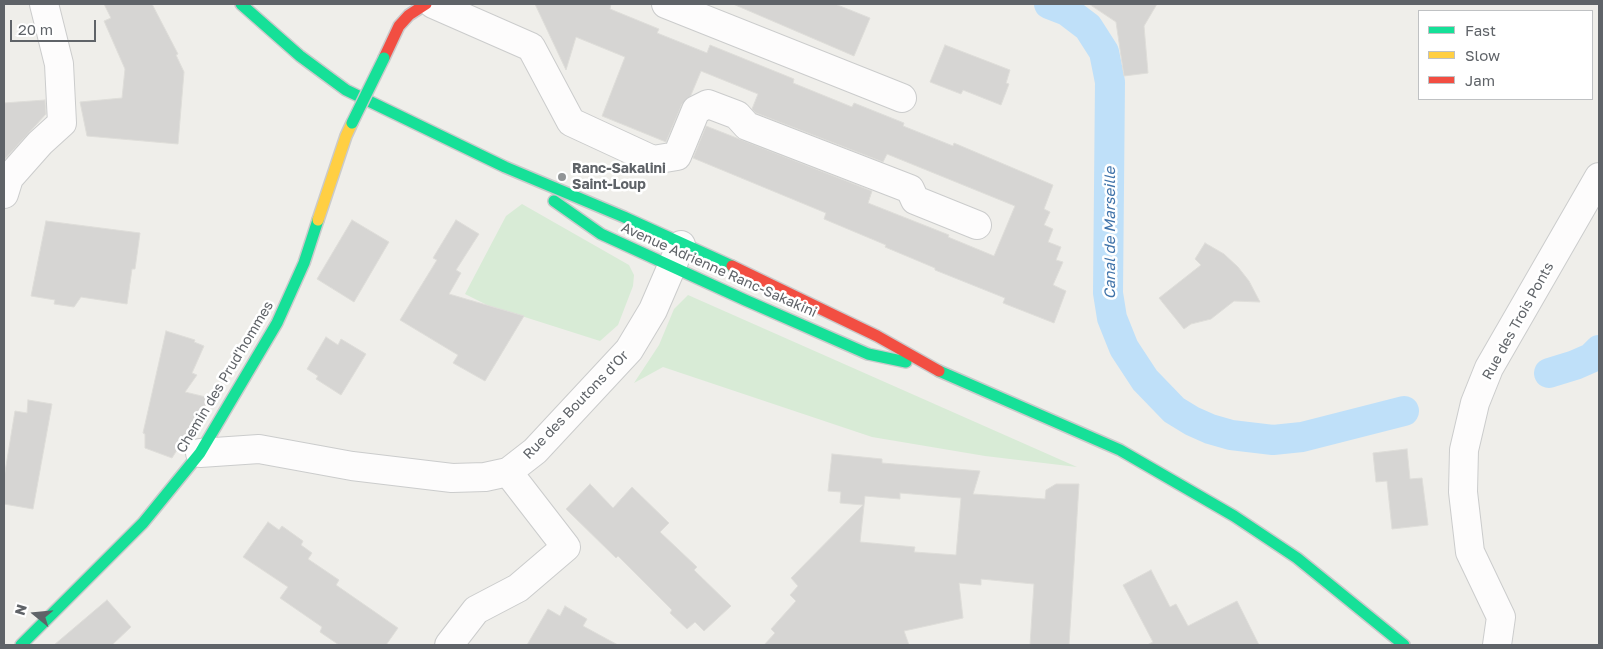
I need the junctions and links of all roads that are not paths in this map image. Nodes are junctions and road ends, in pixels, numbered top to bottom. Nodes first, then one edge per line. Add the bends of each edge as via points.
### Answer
1 (44, 4) edge
2 (241, 4) edge
3 (426, 4) edge
4 (433, 4) edge
5 (666, 4) edge
6 (902, 98) dead end
7 (505, 167) junction
8 (1599, 177) edge
9 (4, 194) edge
10 (978, 225) dead end
11 (677, 254) junction
12 (936, 369) junction
13 (200, 453) junction
14 (508, 472) junction
15 (1501, 617) junction
16 (20, 645) edge
17 (449, 645) edge
18 (1404, 645) edge
19 (1481, 645) edge
20 (1497, 645) edge

1 - 9 street via 59,64 62,123 40,142 9,178
2 - 7 street, Avenue Adrienne Ranc-Sakakini via 300,56 346,90
3 - 13 street, Chemin des Prud'hommes, bridge via 399,26 346,136 304,263 281,314
4 - 10 street via 531,47 571,122 653,160 677,156 696,110 708,104 737,115 747,126 910,189 915,200
5 - 6 street
7 - 11 street, Avenue Adrienne Ranc-Sakakini
7 - 11 street, Avenue Adrienne Ranc-Sakakini via 601,234
8 - 15 street, Rue des Trois Ponts via 1489,368 1475,403 1464,450 1463,492 1470,552
11 - 12 street, Avenue Adrienne Ranc-Sakakini via 859,327
11 - 12 street, Avenue Adrienne Ranc-Sakakini via 745,300 868,354
11 - 14 street, Rue des Boutons d'Or via 653,310 629,350 535,451
12 - 18 street, Avenue Adrienne Ranc-Sakakini via 1120,450 1234,516 1297,558
13 - 14 street, Rue des Boutons d'Or via 259,449 352,466 452,478 485,477
13 - 16 street, Chemin des Prud'hommes via 143,522
14 - 17 street via 566,547 518,588 476,610
15 - 19 street
15 - 20 street

